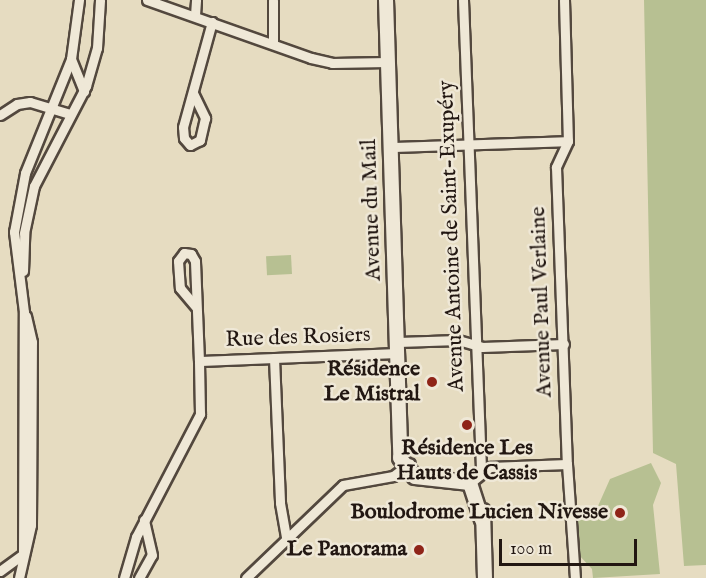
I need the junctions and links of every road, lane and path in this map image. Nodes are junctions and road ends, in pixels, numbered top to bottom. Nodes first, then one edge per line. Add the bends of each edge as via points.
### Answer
1 (79, 0) edge
2 (100, 0) edge
3 (147, 0) edge
4 (196, 0) edge
5 (273, 0) edge
6 (386, 0) edge
7 (463, 0) edge
8 (564, 0) edge
9 (195, 15) junction
10 (212, 22) junction
11 (273, 44) junction
12 (71, 59) junction
13 (388, 63) junction
14 (84, 91) junction
15 (192, 93) junction
16 (53, 108) junction
17 (70, 114) junction
18 (0, 115) edge
19 (556, 141) junction
20 (568, 141) junction
21 (470, 144) junction
22 (391, 147) junction
23 (556, 167) junction
24 (22, 285) junction
25 (196, 307) junction
26 (564, 344) junction
27 (474, 345) junction
28 (399, 348) junction
29 (467, 353) dead end
30 (274, 358) junction
31 (199, 361) junction
32 (567, 464) junction
33 (408, 466) junction
34 (476, 477) junction
35 (144, 520) junction
36 (286, 537) junction
37 (23, 554) junction
38 (0, 571) edge
39 (20, 578) edge
40 (124, 578) edge
41 (139, 578) edge
42 (246, 578) edge
43 (486, 578) edge
44 (575, 578) edge

1 - 12 street
2 - 14 street via 97,48
3 - 9 street
4 - 9 street
5 - 11 street
6 - 13 main road, Avenue du Mail
7 - 21 street, Avenue Antoine de Saint-Exupéry
8 - 20 street
9 - 10 street
10 - 11 street
10 - 15 street
11 - 13 street via 332,63
12 - 14 street
12 - 16 street
13 - 22 main road, Avenue du Mail
14 - 17 street
15 - 15 street via 183,133 190,145 200,140 205,118
16 - 17 street
16 - 18 street via 17,104
16 - 24 street via 25,173 16,214 15,250
17 - 24 street via 34,186 24,233
19 - 20 street
19 - 21 street
19 - 23 street
20 - 23 street, Avenue Paul Verlaine
21 - 22 street
21 - 27 street, Avenue Antoine de Saint-Exupéry via 477,333
22 - 28 main road, Avenue du Mail
23 - 26 street, Avenue Paul Verlaine
24 - 37 street
25 - 25 street via 180,288 178,261 184,253 194,257
25 - 31 street
26 - 27 street, Rue des Rosiers
26 - 32 street, Avenue Paul Verlaine
27 - 28 street, Rue des Rosiers via 458,340
27 - 29 street
27 - 34 street, Avenue Antoine de Saint-Exupéry
28 - 30 street, Rue des Rosiers
28 - 33 main road, Avenue du Mail via 400,458
30 - 31 street, Rue des Rosiers
30 - 36 street via 280,503
31 - 35 street via 197,424
32 - 34 street via 490,467
32 - 44 street, Avenue Paul Verlaine
33 - 34 main road via 423,479
33 - 36 street via 393,476 343,485
34 - 43 main road via 485,494 482,520
35 - 40 street
35 - 41 street via 152,555
36 - 42 street
37 - 38 street
37 - 39 street

